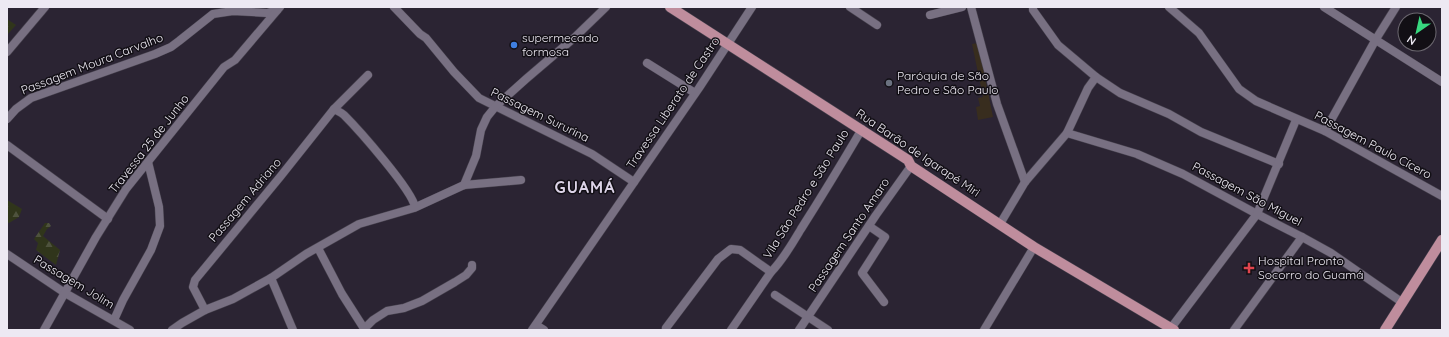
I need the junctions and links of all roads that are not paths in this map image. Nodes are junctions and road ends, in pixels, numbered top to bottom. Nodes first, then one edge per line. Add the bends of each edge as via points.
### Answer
1 (45, 7) edge
2 (394, 7) edge
3 (606, 7) edge
4 (670, 7) edge
5 (752, 7) edge
6 (850, 7) edge
7 (962, 7) edge
8 (971, 7) edge
9 (1169, 7) edge
10 (1324, 7) edge
11 (1396, 7) edge
12 (1033, 8) edge
13 (278, 9) edge
14 (930, 15) dead end
15 (877, 25) dead end
16 (1376, 39) junction
17 (727, 44) junction
18 (7, 52) edge
19 (647, 63) dead end
20 (368, 75) dead end
21 (1096, 77) junction
22 (1442, 82) edge
23 (695, 93) junction
24 (496, 106) junction
25 (334, 109) junction
26 (7, 119) edge
27 (1296, 120) junction
28 (862, 129) junction
29 (1325, 131) junction
30 (1067, 133) junction
31 (7, 145) edge
32 (148, 162) junction
33 (1279, 164) junction
34 (911, 166) junction
35 (521, 180) dead end
36 (634, 182) junction
37 (1026, 182) junction
38 (464, 185) junction
39 (1442, 196) edge
40 (415, 208) junction
41 (1257, 214) junction
42 (108, 219) junction
43 (1000, 224) junction
44 (869, 226) junction
45 (1302, 236) junction
46 (1441, 244) edge
47 (1034, 247) junction
48 (318, 248) junction
49 (7, 254) edge
50 (472, 265) dead end
51 (771, 272) junction
52 (271, 278) junction
53 (65, 293) junction
54 (775, 295) dead end
55 (884, 302) dead end
56 (1403, 303) junction
57 (204, 310) junction
58 (807, 316) junction
59 (114, 320) junction
60 (534, 327) edge
61 (666, 328) dead end
62 (987, 328) edge
63 (364, 329) edge
64 (1172, 329) edge
65 (44, 330) edge
66 (130, 330) edge
67 (172, 330) edge
68 (293, 330) edge
69 (544, 330) edge
70 (731, 330) edge
71 (799, 330) edge
72 (828, 330) edge
73 (1234, 330) edge
74 (1385, 330) edge

1 - 18 street
2 - 24 street, Passagem Sururina via 426,38 479,98
3 - 24 street
4 - 17 main road, Rua Barão de Igarapé Miri
5 - 17 street, Travessa Liberato de Castro
6 - 15 street
7 - 14 street
8 - 37 street via 997,104
9 - 27 street, Passagem Paulo Cícero via 1198,33 1239,89 1256,101
10 - 16 street
11 - 16 street
12 - 21 street via 1058,45
13 - 26 street, Passagem Moura Carvalho via 267,13 234,11 214,14 171,47 31,98 16,108
13 - 32 street, Travessa 25 de Junho via 235,60 224,67
16 - 22 street
16 - 29 street
17 - 23 street, Travessa Liberato de Castro
17 - 28 main road, Rua Barão de Igarapé Miri
19 - 23 street
20 - 25 street, Passagem Adriano
21 - 30 street via 1088,88
21 - 33 street via 1120,93 1169,114 1201,132
23 - 36 street, Travessa Liberato de Castro
24 - 36 street, Passagem Sururina via 592,154
24 - 38 street via 481,130 476,156
25 - 40 street via 344,116 404,186
25 - 57 street, Passagem Adriano via 195,280 193,287
27 - 29 street, Passagem Paulo Cícero
27 - 33 street
28 - 34 main road, Rua Barão de Igarapé Miri via 908,160
28 - 51 street, Vila São Pedro e São Paulo via 819,201
29 - 39 street, Passagem Paulo Cícero
30 - 37 street
30 - 41 street, Passagem São Miguel via 1137,154 1169,167
31 - 42 street
32 - 42 street, Travessa 25 de Junho via 126,189
32 - 59 street via 159,207 160,226 151,250
33 - 41 street
34 - 43 main road, Rua Barão de Igarapé Miri
34 - 44 street, Passagem Santo Amaro
35 - 38 street
36 - 60 street, Travessa Liberato de Castro
37 - 43 street
38 - 40 street
40 - 48 street via 360,224
41 - 45 street, Passagem São Miguel
41 - 64 street
42 - 53 street, Travessa 25 de Junho
43 - 47 main road, Rua Barão de Igarapé Miri
44 - 55 street via 885,237 862,273
44 - 58 street, Passagem Santo Amaro via 820,301
45 - 56 street, Passagem São Miguel
45 - 73 street
46 - 56 main road
47 - 62 street
47 - 64 main road, Rua Barão de Igarapé Miri
48 - 52 street
48 - 63 street
49 - 53 street, Passagem Jolim
50 - 63 street via 466,275 422,301 387,311
51 - 61 street, Vila São Pedro e São Paulo via 740,250 731,249 718,259
51 - 70 street, Vila São Pedro e São Paulo
52 - 57 street via 233,299
52 - 68 street
53 - 59 street, Passagem Jolim
53 - 65 street, Travessa 25 de Junho
54 - 58 street
56 - 74 main road
57 - 67 street
58 - 71 street, Passagem Santo Amaro
58 - 72 street
59 - 66 street, Passagem Jolim
60 - 69 street

